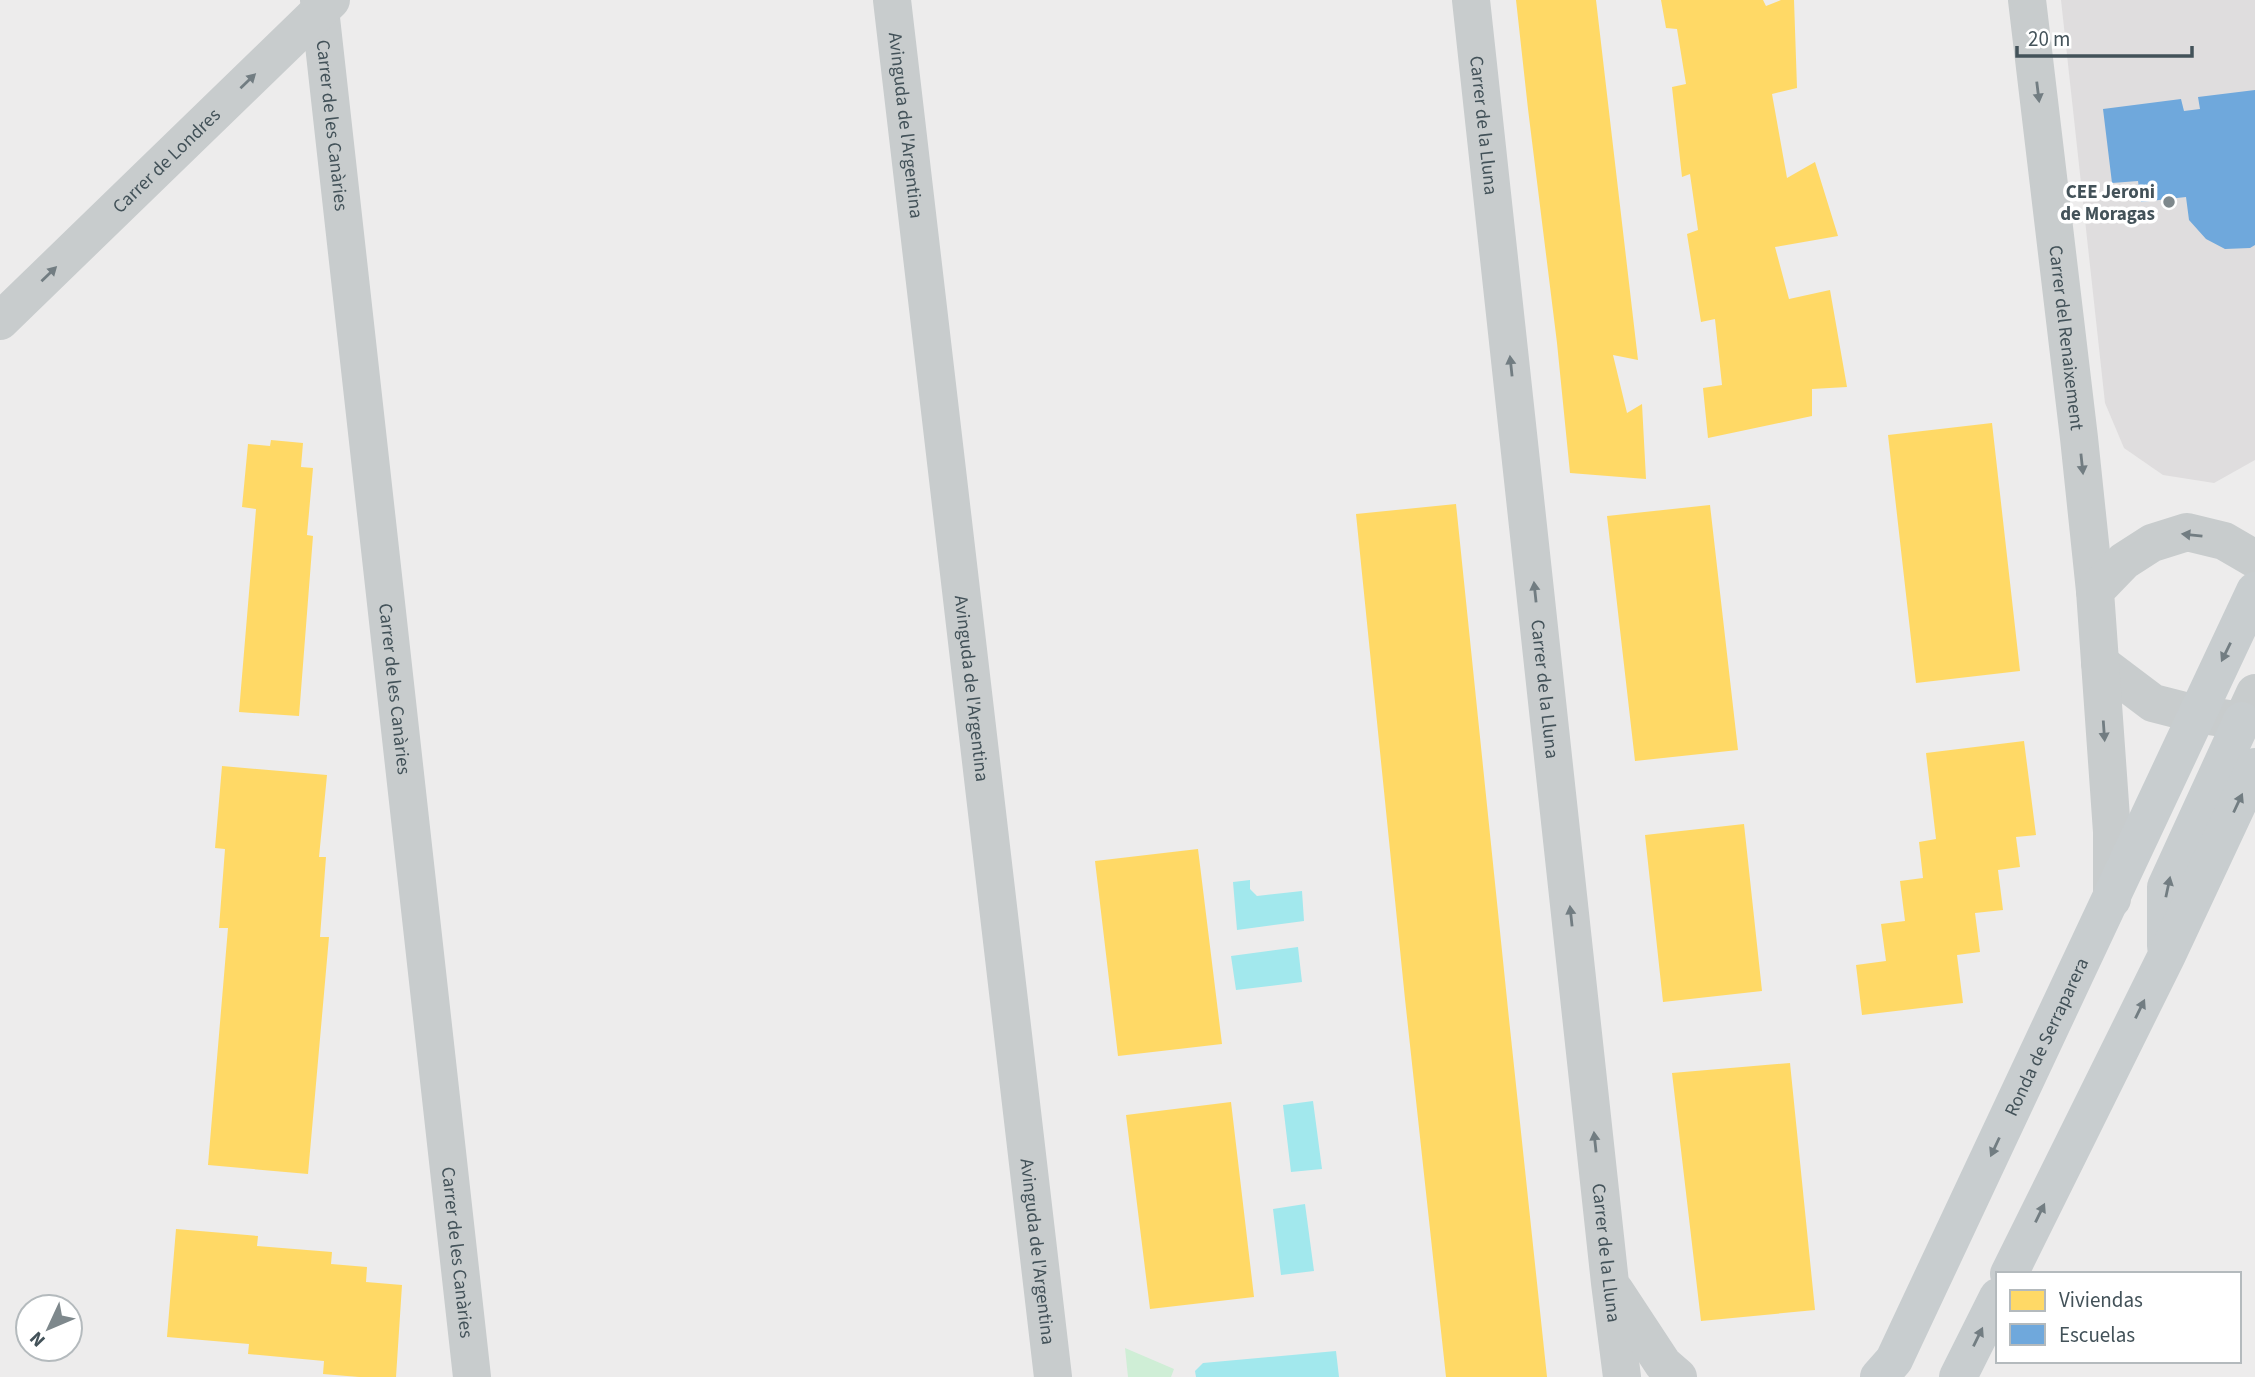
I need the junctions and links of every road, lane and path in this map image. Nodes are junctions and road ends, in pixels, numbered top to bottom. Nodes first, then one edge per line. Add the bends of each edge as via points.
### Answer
1 (892, 0) edge
2 (1471, 0) edge
3 (2027, 0) edge
4 (323, 4) edge
5 (0, 321) edge
6 (2255, 559) edge
7 (2095, 591) junction
8 (2255, 591) edge
9 (2100, 663) junction
10 (2248, 707) edge
11 (2196, 714) junction
12 (2255, 767) edge
13 (2112, 900) junction
14 (2166, 955) junction
15 (2010, 1272) edge
16 (1610, 1283) junction
17 (1996, 1301) edge
18 (1887, 1369) edge
19 (472, 1377) edge
20 (1053, 1377) edge
21 (1622, 1377) edge
22 (1678, 1377) edge
23 (1856, 1377) edge
24 (1958, 1377) edge

1 - 20 street, Avinguda de l'Argentina
16 -> 2 street, Carrer de la Lluna
3 -> 7 street, Carrer del Renaixement
5 -> 4 street, Carrer de Londres
4 - 19 street, Carrer de les Canàries
6 -> 7 street via 2224,541 2187,532 2152,542 2124,561
7 - 9 street
8 -> 11 street, Ronda de Serraparera
9 - 11 street via 2153,703
9 -> 13 street
10 - 11 street
14 -> 10 street via 2166,887
11 - 13 street, Ronda de Serraparera
14 -> 12 street
13 -> 18 street, Ronda de Serraparera
15 -> 14 street
16 - 21 street, Carrer de la Lluna
16 - 22 street via 1663,1364
24 -> 17 street
18 - 23 street, Ronda de Serraparera

